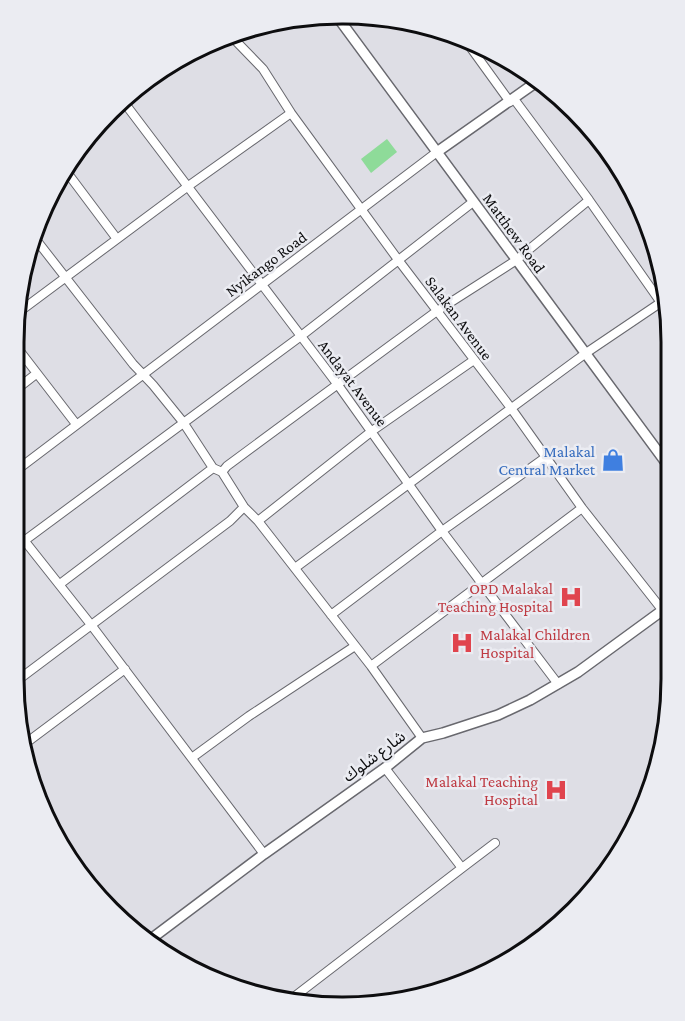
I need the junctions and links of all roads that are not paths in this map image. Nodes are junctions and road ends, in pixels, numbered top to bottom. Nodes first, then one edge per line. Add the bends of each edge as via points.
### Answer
1 (343, 24) edge
2 (237, 42) edge
3 (475, 53) edge
4 (531, 86) edge
5 (512, 100) junction
6 (128, 107) edge
7 (291, 113) junction
8 (437, 152) junction
9 (71, 177) edge
10 (187, 187) junction
11 (589, 200) junction
12 (473, 202) junction
13 (361, 210) junction
14 (117, 239) junction
15 (40, 244) edge
16 (399, 261) junction
17 (515, 261) junction
18 (66, 278) junction
19 (262, 286) junction
20 (657, 296) edge
21 (26, 307) edge
22 (659, 307) edge
23 (436, 311) junction
24 (301, 336) junction
25 (586, 353) junction
26 (24, 357) edge
27 (474, 360) junction
28 (36, 374) junction
29 (143, 375) junction
30 (24, 383) edge
31 (338, 386) junction
32 (511, 408) junction
33 (183, 422) junction
34 (76, 424) junction
35 (372, 431) junction
36 (661, 456) edge
37 (546, 457) junction
38 (24, 465) edge
39 (213, 468) junction
40 (222, 472) junction
41 (409, 483) junction
42 (244, 507) junction
43 (582, 508) junction
44 (258, 521) junction
45 (442, 531) junction
46 (24, 541) joint
47 (295, 568) junction
48 (60, 584) junction
49 (482, 584) junction
50 (661, 605) edge
51 (661, 614) edge
52 (331, 615) junction
53 (92, 626) junction
54 (355, 646) junction
55 (371, 666) junction
56 (125, 669) junction
57 (24, 676) edge
58 (558, 684) junction
59 (422, 738) junction
60 (30, 739) edge
61 (193, 757) junction
62 (385, 768) junction
63 (495, 843) dead end
64 (264, 854) junction
65 (462, 868) junction
66 (156, 936) edge
67 (298, 994) edge

1 - 8 street, Matthew Road
2 - 7 street, Salakan Avenue via 263,69
3 - 5 street
4 - 5 street, Nyikango Road
5 - 8 street, Nyikango Road
5 - 11 street
6 - 10 street, Andayat Avenue
7 - 10 street
7 - 13 street, Salakan Avenue
8 - 12 street, Matthew Road
8 - 13 street, Nyikango Road
9 - 14 street
10 - 14 street
10 - 19 street, Andayat Avenue
11 - 17 street
11 - 20 street
12 - 16 street
12 - 17 street, Matthew Road
13 - 16 street, Salakan Avenue
13 - 19 street, Nyikango Road
14 - 18 street
15 - 18 street
16 - 23 street, Salakan Avenue
16 - 24 street
17 - 23 street
17 - 25 street, Matthew Road
18 - 21 street
18 - 29 street
19 - 24 street, Andayat Avenue
19 - 29 street, Nyikango Road
22 - 25 street
23 - 27 street, Salakan Avenue
23 - 31 street
24 - 31 street, Andayat Avenue
24 - 33 street
25 - 32 street
25 - 36 street, Matthew Road
26 - 28 street
27 - 32 street, Salakan Avenue
27 - 35 street
28 - 30 street
28 - 34 street
29 - 33 street
29 - 34 street, Nyikango Road
31 - 35 street, Andayat Avenue
31 - 40 street
32 - 37 street, Salakan Avenue
32 - 41 street
33 - 39 street
33 - 46 street
34 - 38 street, Nyikango Road
35 - 41 street, Andayat Avenue
35 - 44 street
37 - 43 street, Salakan Avenue
37 - 45 street
39 - 40 street
39 - 48 street
40 - 42 street
41 - 45 street, Andayat Avenue
41 - 47 street
42 - 44 street
42 - 53 street
43 - 49 street
43 - 50 street, Salakan Avenue
44 - 47 street
45 - 49 street, Andayat Avenue
45 - 52 street
46 - 48 street
47 - 52 street
48 - 53 street
49 - 55 street
49 - 58 street, Andayat Avenue
51 - 58 street, شارع شلوك
52 - 54 street
53 - 56 street
53 - 57 street
54 - 55 street
54 - 61 street
55 - 59 street
56 - 60 street
56 - 61 street
58 - 59 street, شارع شلوك via 498,715
59 - 62 street, شارع شلوك
61 - 64 street
62 - 64 street, شارع شلوك
62 - 65 street
63 - 65 street
64 - 66 street, شارع شلوك
65 - 67 street

